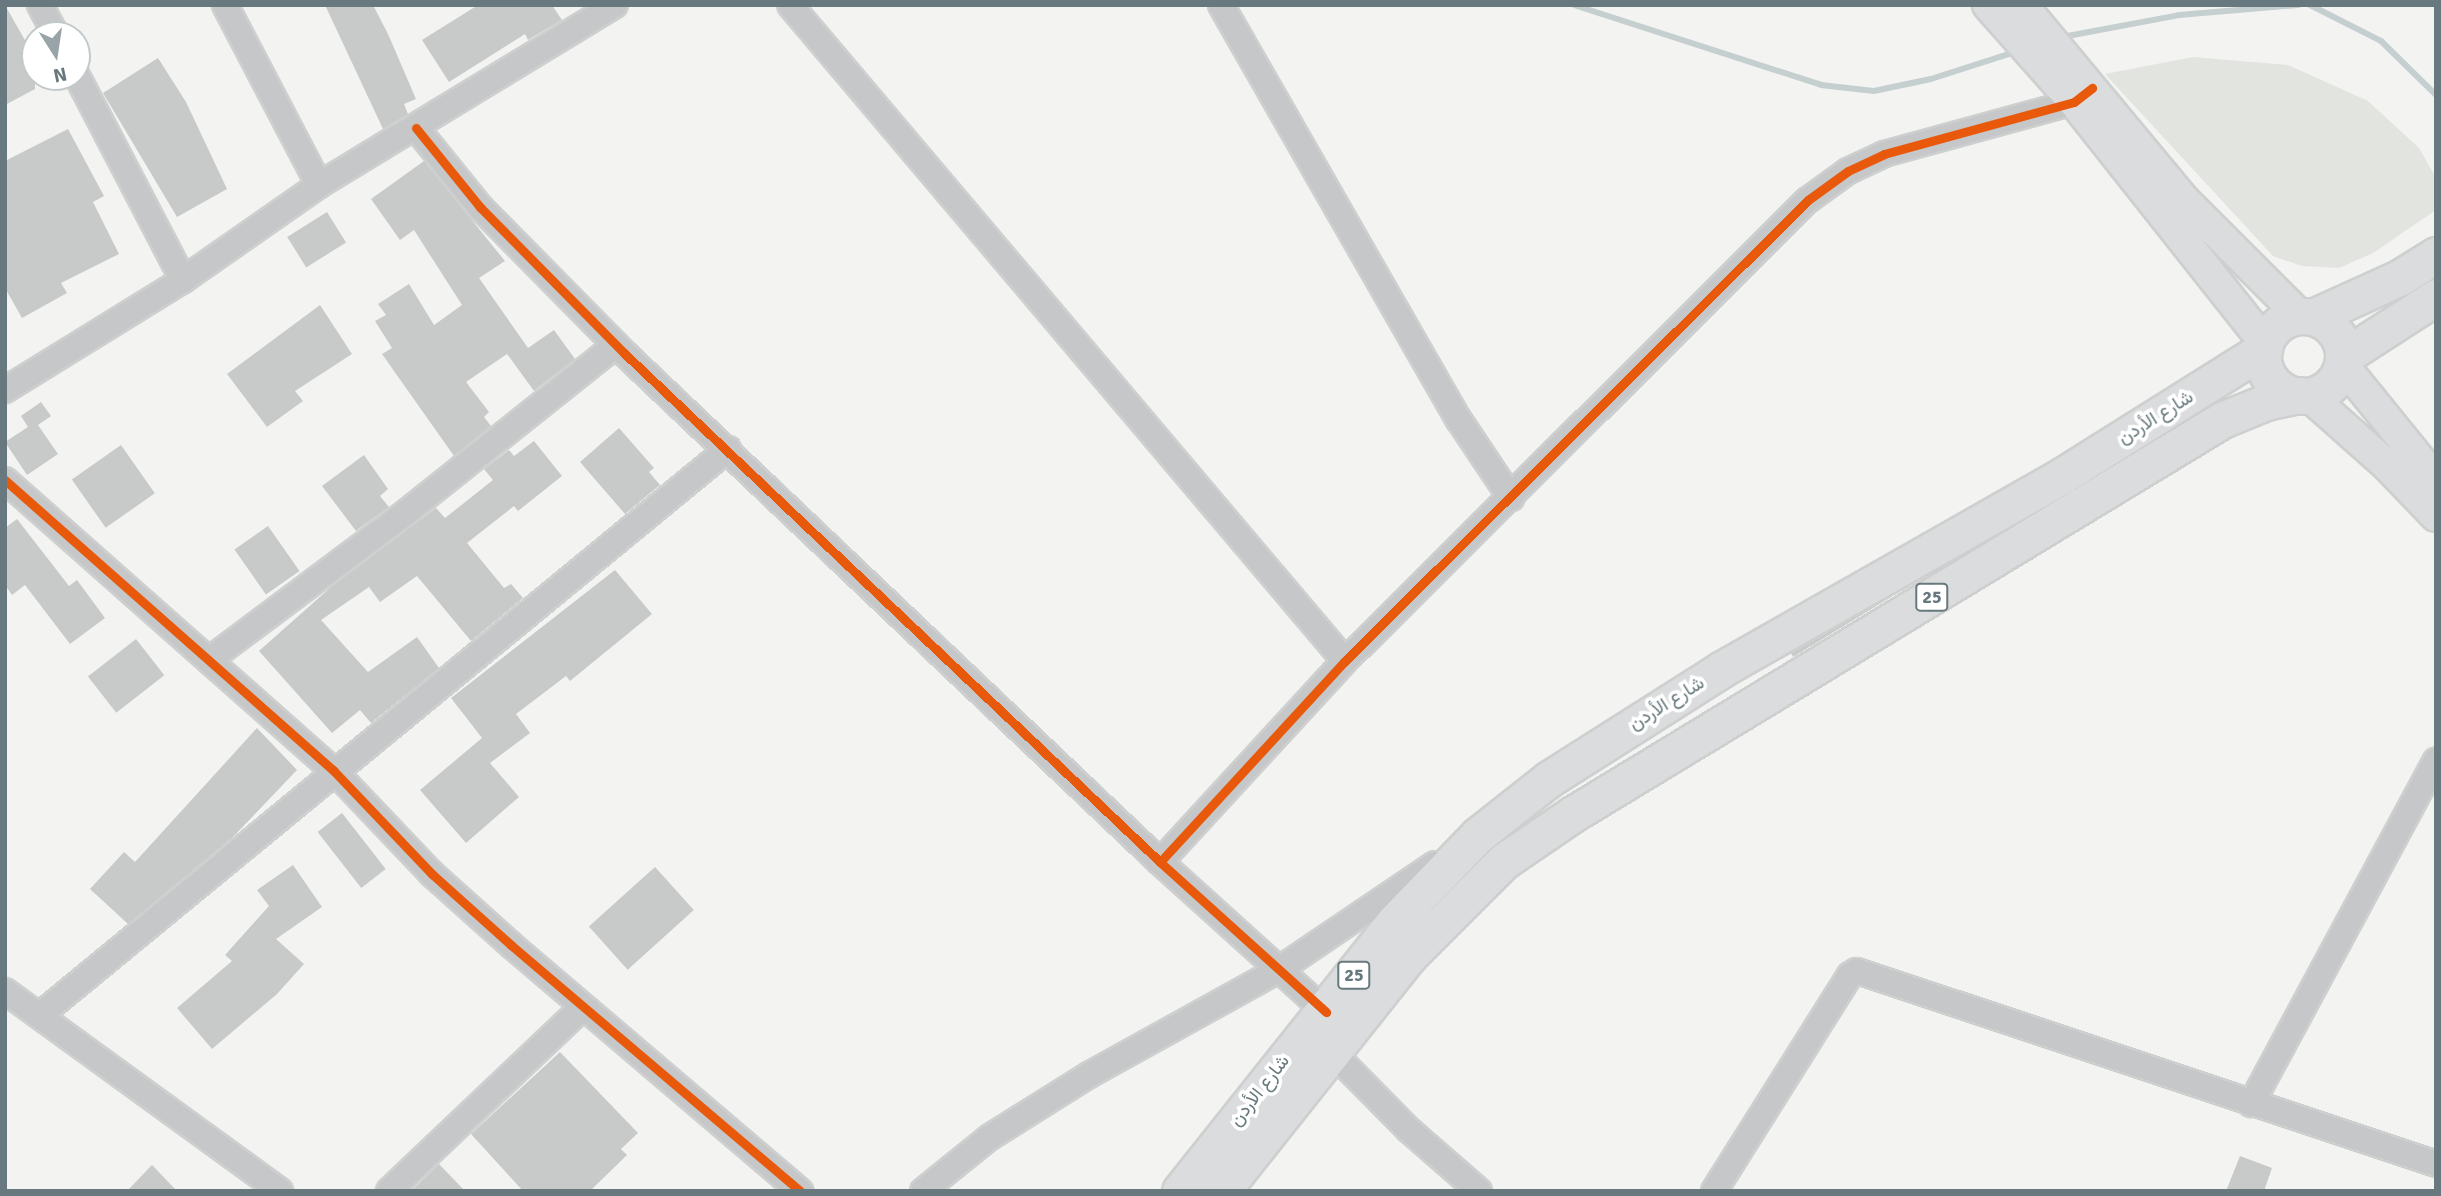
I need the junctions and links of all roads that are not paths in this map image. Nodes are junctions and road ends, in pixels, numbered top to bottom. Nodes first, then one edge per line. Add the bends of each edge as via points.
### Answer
1 (40, 5) edge
2 (225, 5) edge
3 (615, 5) edge
4 (790, 5) edge
5 (1221, 5) edge
6 (2012, 13) edge
7 (49, 21) edge
8 (2079, 90) junction
9 (85, 91) edge
10 (416, 128) junction
11 (319, 185) junction
12 (2436, 255) edge
13 (183, 280) junction
14 (2436, 297) edge
15 (2306, 316) junction
16 (616, 345) junction
17 (2264, 346) junction
18 (2343, 360) junction
19 (5, 390) edge
20 (2303, 395) junction
21 (728, 449) junction
22 (5, 480) edge
23 (2436, 480) edge
24 (1511, 498) junction
25 (2436, 516) edge
26 (209, 660) junction
27 (1345, 661) junction
28 (2436, 761) edge
29 (332, 770) junction
30 (1549, 779) junction
31 (1573, 814) junction
32 (1478, 835) junction
33 (1160, 862) junction
34 (1277, 971) junction
35 (5, 991) edge
36 (583, 1007) junction
37 (1326, 1012) junction
38 (40, 1015) junction
39 (1332, 1052) junction
40 (2251, 1104) junction
41 (2436, 1164) edge
42 (280, 1191) edge
43 (390, 1191) edge
44 (800, 1191) edge
45 (923, 1191) edge
46 (1180, 1191) edge
47 (1223, 1191) edge
48 (1479, 1191) edge
49 (1714, 1191) edge

1 - 7 street
2 - 11 street
3 - 10 street
4 - 27 street
5 - 24 street via 1452,408
6 - 8 main road
8 - 15 main road via 2184,200
8 - 17 main road
8 - 24 street via 1848,171 1808,200
9 - 13 street
10 - 11 street
10 - 16 street via 480,207
11 - 13 street
12 - 15 highway, 25 via 2399,278
13 - 19 street
14 - 18 highway, 25
15 - 17 highway, 25 via 2278,324
15 - 18 highway via 2338,336
16 - 21 street
16 - 26 street via 408,512
17 - 20 highway via 2267,374 2286,392
17 - 30 highway, شارع الأردن / 25 via 2060,477 1722,669
18 - 20 highway, 25 via 2334,381
18 - 23 main road
20 - 25 main road via 2388,466
20 - 31 highway, شارع الأردن / 25 via 2266,402 2222,421
21 - 29 street
21 - 33 street
22 - 26 street
24 - 27 street
26 - 29 street
27 - 33 street
28 - 40 street
29 - 36 street via 432,874
29 - 38 street
30 - 31 highway
30 - 32 highway, شارع الأردن / 25
31 - 39 highway, شارع الأردن / 25 via 1504,862 1463,899 1410,955
32 - 34 street
32 - 37 highway, شارع الأردن / 25 via 1394,922
33 - 34 street
34 - 37 street
34 - 45 street via 1078,1082 990,1137
35 - 38 street
36 - 43 street
36 - 44 street
37 - 46 highway, شارع الأردن / 25
38 - 42 street
39 - 47 highway, شارع الأردن / 25
39 - 48 street via 1409,1130
40 - 41 street
40 - 49 street via 1855,971

